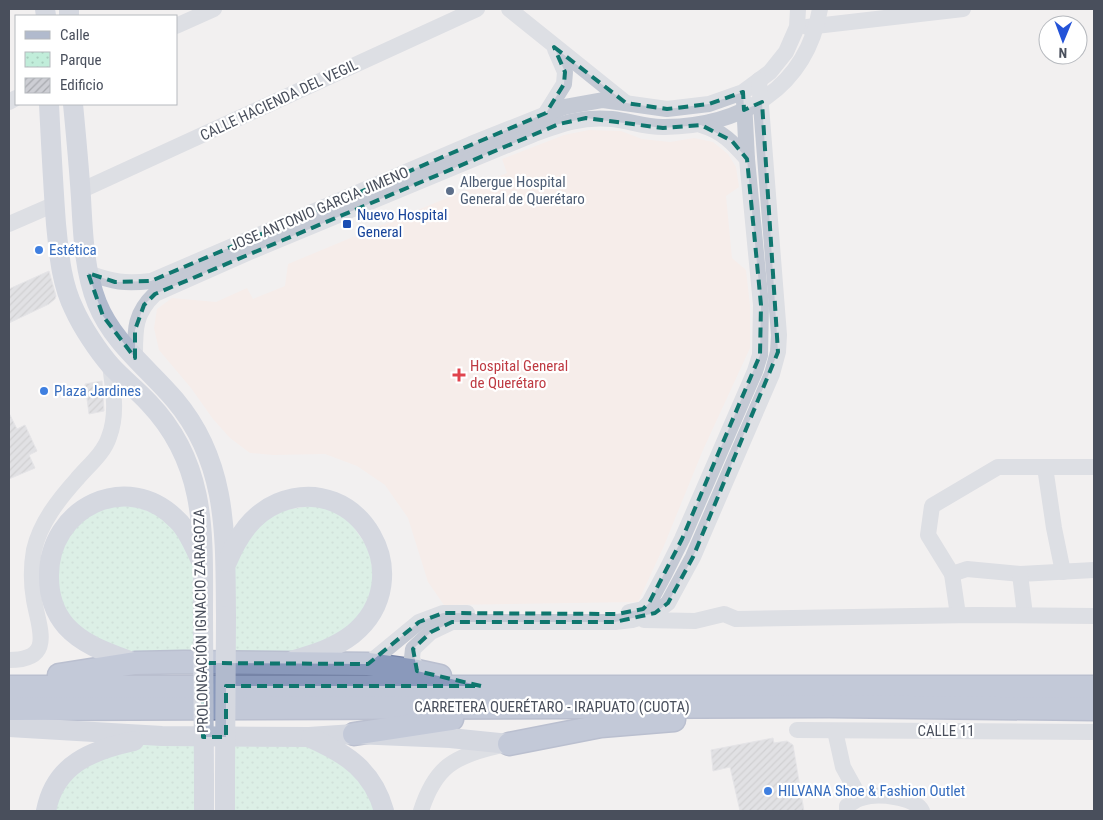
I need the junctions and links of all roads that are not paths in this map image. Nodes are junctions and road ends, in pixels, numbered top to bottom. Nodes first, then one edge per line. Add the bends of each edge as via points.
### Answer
1 (214, 9) edge
2 (477, 9) edge
3 (509, 9) edge
4 (798, 9) edge
5 (820, 9) edge
6 (964, 9) edge
7 (178, 25) edge
8 (817, 26) junction
9 (797, 27) junction
10 (554, 47) junction
11 (759, 80) junction
12 (743, 92) junction
13 (762, 102) junction
14 (626, 103) junction
15 (49, 105) edge
16 (74, 105) edge
17 (744, 110) junction
18 (546, 113) junction
19 (701, 125) junction
20 (747, 159) junction
21 (80, 191) junction
22 (54, 204) junction
23 (9, 224) edge
24 (88, 273) junction
25 (179, 276) junction
26 (135, 358) junction
27 (110, 364) junction
28 (1045, 467) junction
29 (1094, 467) edge
30 (203, 564) junction
31 (226, 566) junction
32 (1094, 570) edge
33 (1064, 572) junction
34 (952, 574) junction
35 (1020, 574) junction
36 (958, 615) junction
37 (1025, 615) junction
38 (1094, 616) edge
39 (625, 617) junction
40 (9, 660) edge
41 (135, 663) junction
42 (280, 664) junction
43 (368, 664) junction
44 (417, 671) junction
45 (9, 682) edge
46 (481, 686) junction
47 (1094, 686) edge
48 (9, 687) edge
49 (828, 706) junction
50 (529, 708) junction
51 (9, 709) edge
52 (1094, 709) edge
53 (9, 728) edge
54 (797, 730) dead end
55 (835, 731) junction
56 (1094, 732) edge
57 (354, 734) junction
58 (162, 736) junction
59 (309, 737) junction
60 (509, 744) junction
61 (860, 798) junction
62 (921, 809) edge
63 (46, 811) edge
64 (204, 811) edge
65 (225, 811) edge
66 (384, 811) edge
67 (421, 811) edge
68 (846, 811) edge

1 - 7 street
2 - 21 street, CALLE HACIENDA DEL VEGIL
3 - 10 street
4 - 9 street
5 - 8 street
6 - 8 street
8 - 9 street
8 - 13 street via 804,57 787,81
9 - 11 street, JOSE ANTONIO GARCIA JIMENO via 786,52
10 - 14 street
10 - 18 street via 565,72 564,84
11 - 12 street, JOSE ANTONIO GARCIA JIMENO
11 - 13 street
12 - 14 street, JOSE ANTONIO GARCIA JIMENO via 709,104 667,109
12 - 17 street
13 - 17 street
13 - 39 street via 778,352 772,374 693,557 668,603 655,613
14 - 18 street, JOSE ANTONIO GARCIA JIMENO via 603,100
15 - 22 main road, PROLONGACIÓN IGNACIO ZARAGOZA
16 - 21 main road, PROLONGACIÓN IGNACIO ZARAGOZA
17 - 19 street
17 - 20 street
18 - 25 street, JOSE ANTONIO GARCIA JIMENO
19 - 20 street via 722,133
19 - 25 street, JOSE ANTONIO GARCIA JIMENO via 663,128 586,118 559,124 261,247
20 - 39 street via 761,305 760,354 682,540 649,603
21 - 24 main road, PROLONGACIÓN IGNACIO ZARAGOZA
22 - 23 street
22 - 27 main road, PROLONGACIÓN IGNACIO ZARAGOZA via 62,273 69,298
24 - 25 street, JOSE ANTONIO GARCIA JIMENO via 131,284
24 - 26 main road, PROLONGACIÓN IGNACIO ZARAGOZA via 103,316 117,339
25 - 26 street, JOSE ANTONIO GARCIA JIMENO via 144,305 134,330
26 - 31 main road, PROLONGACIÓN IGNACIO ZARAGOZA via 175,400 203,442 222,502
27 - 30 main road, PROLONGACIÓN IGNACIO ZARAGOZA via 161,416 186,461 198,497
27 - 40 street via 114,418 109,438 48,516 34,549 32,586 42,632 40,646 23,660
28 - 29 street
28 - 33 street
28 - 34 street via 998,467 932,506 928,535
30 - 41 main road via 179,521 148,501 125,497 99,501 79,511 62,528 50,561 49,584 55,608 66,626 84,641
30 - 64 main road, PROLONGACIÓN IGNACIO ZARAGOZA, bridge
31 - 42 main road via 238,538 252,520 271,507 295,498 334,502 356,516 373,537 383,577 381,590 362,626 340,643
31 - 65 main road, PROLONGACIÓN IGNACIO ZARAGOZA, bridge
32 - 33 street
33 - 35 street
34 - 35 street via 967,569
34 - 36 street
35 - 37 street
36 - 37 street
36 - 39 street via 736,619 724,614 695,621
37 - 38 street
39 - 43 street via 443,613 419,622
39 - 44 street via 615,622 452,622 431,632 413,649 412,658
41 - 42 highway
41 - 45 highway
42 - 43 highway
43 - 44 highway
44 - 46 highway
46 - 47 highway, CARRETERA QUERÉTARO - IRAPUATO (CUOTA)
46 - 48 highway, CARRETERA QUERÉTARO - IRAPUATO (CUOTA)
49 - 50 highway, CARRETERA QUERÉTARO - IRAPUATO (CUOTA)
49 - 52 highway, CARRETERA QUERÉTARO - IRAPUATO (CUOTA)
49 - 60 highway via 601,726
50 - 51 highway, CARRETERA QUERÉTARO - IRAPUATO (CUOTA)
50 - 57 highway
53 - 58 main road
54 - 55 street, CALLE 11
55 - 56 street, CALLE 11
55 - 61 street via 843,767
57 - 59 main road
57 - 60 main road
58 - 59 main road
58 - 63 main road via 111,746 84,757 58,782
59 - 66 main road via 334,748 356,765 373,785
60 - 67 street via 467,754 453,762 435,779
61 - 62 street via 902,798
61 - 68 street via 847,806

